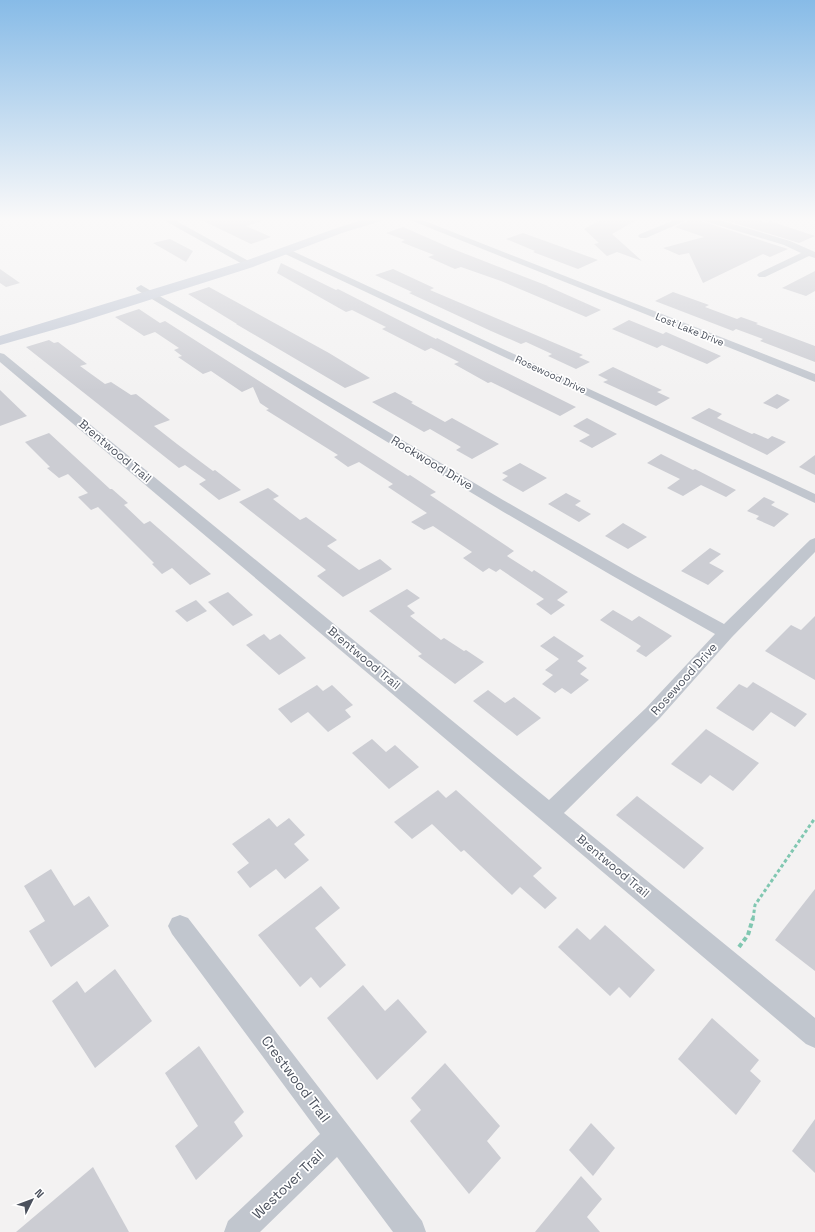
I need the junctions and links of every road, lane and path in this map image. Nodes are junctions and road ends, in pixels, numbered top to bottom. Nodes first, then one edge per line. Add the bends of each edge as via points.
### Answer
1 (197, 275) edge
2 (338, 275) edge
3 (555, 275) edge
4 (147, 291) junction
5 (0, 340) edge
6 (0, 356) edge
7 (815, 378) edge
8 (815, 499) edge
9 (815, 543) edge
10 (726, 633) junction
11 (550, 813) junction
12 (815, 818) edge
13 (180, 926) dead end
14 (728, 962) junction
15 (815, 1035) edge
16 (338, 1136) junction
17 (239, 1232) edge
18 (411, 1232) edge

1 - 4 main road
2 - 8 street, Rosewood Drive
3 - 7 street, Lost Lake Drive
4 - 5 main road
4 - 10 street, Rockwood Drive via 498,503
6 - 11 street, Brentwood Trail
9 - 10 street, Rosewood Drive
10 - 11 street, Rosewood Drive via 653,713
11 - 14 street, Brentwood Trail
12 - 14 path via 755,905 748,935
13 - 16 street, Crestwood Trail
14 - 15 street, Brentwood Trail
16 - 17 street, Westover Trail
16 - 18 street, Crestwood Trail

